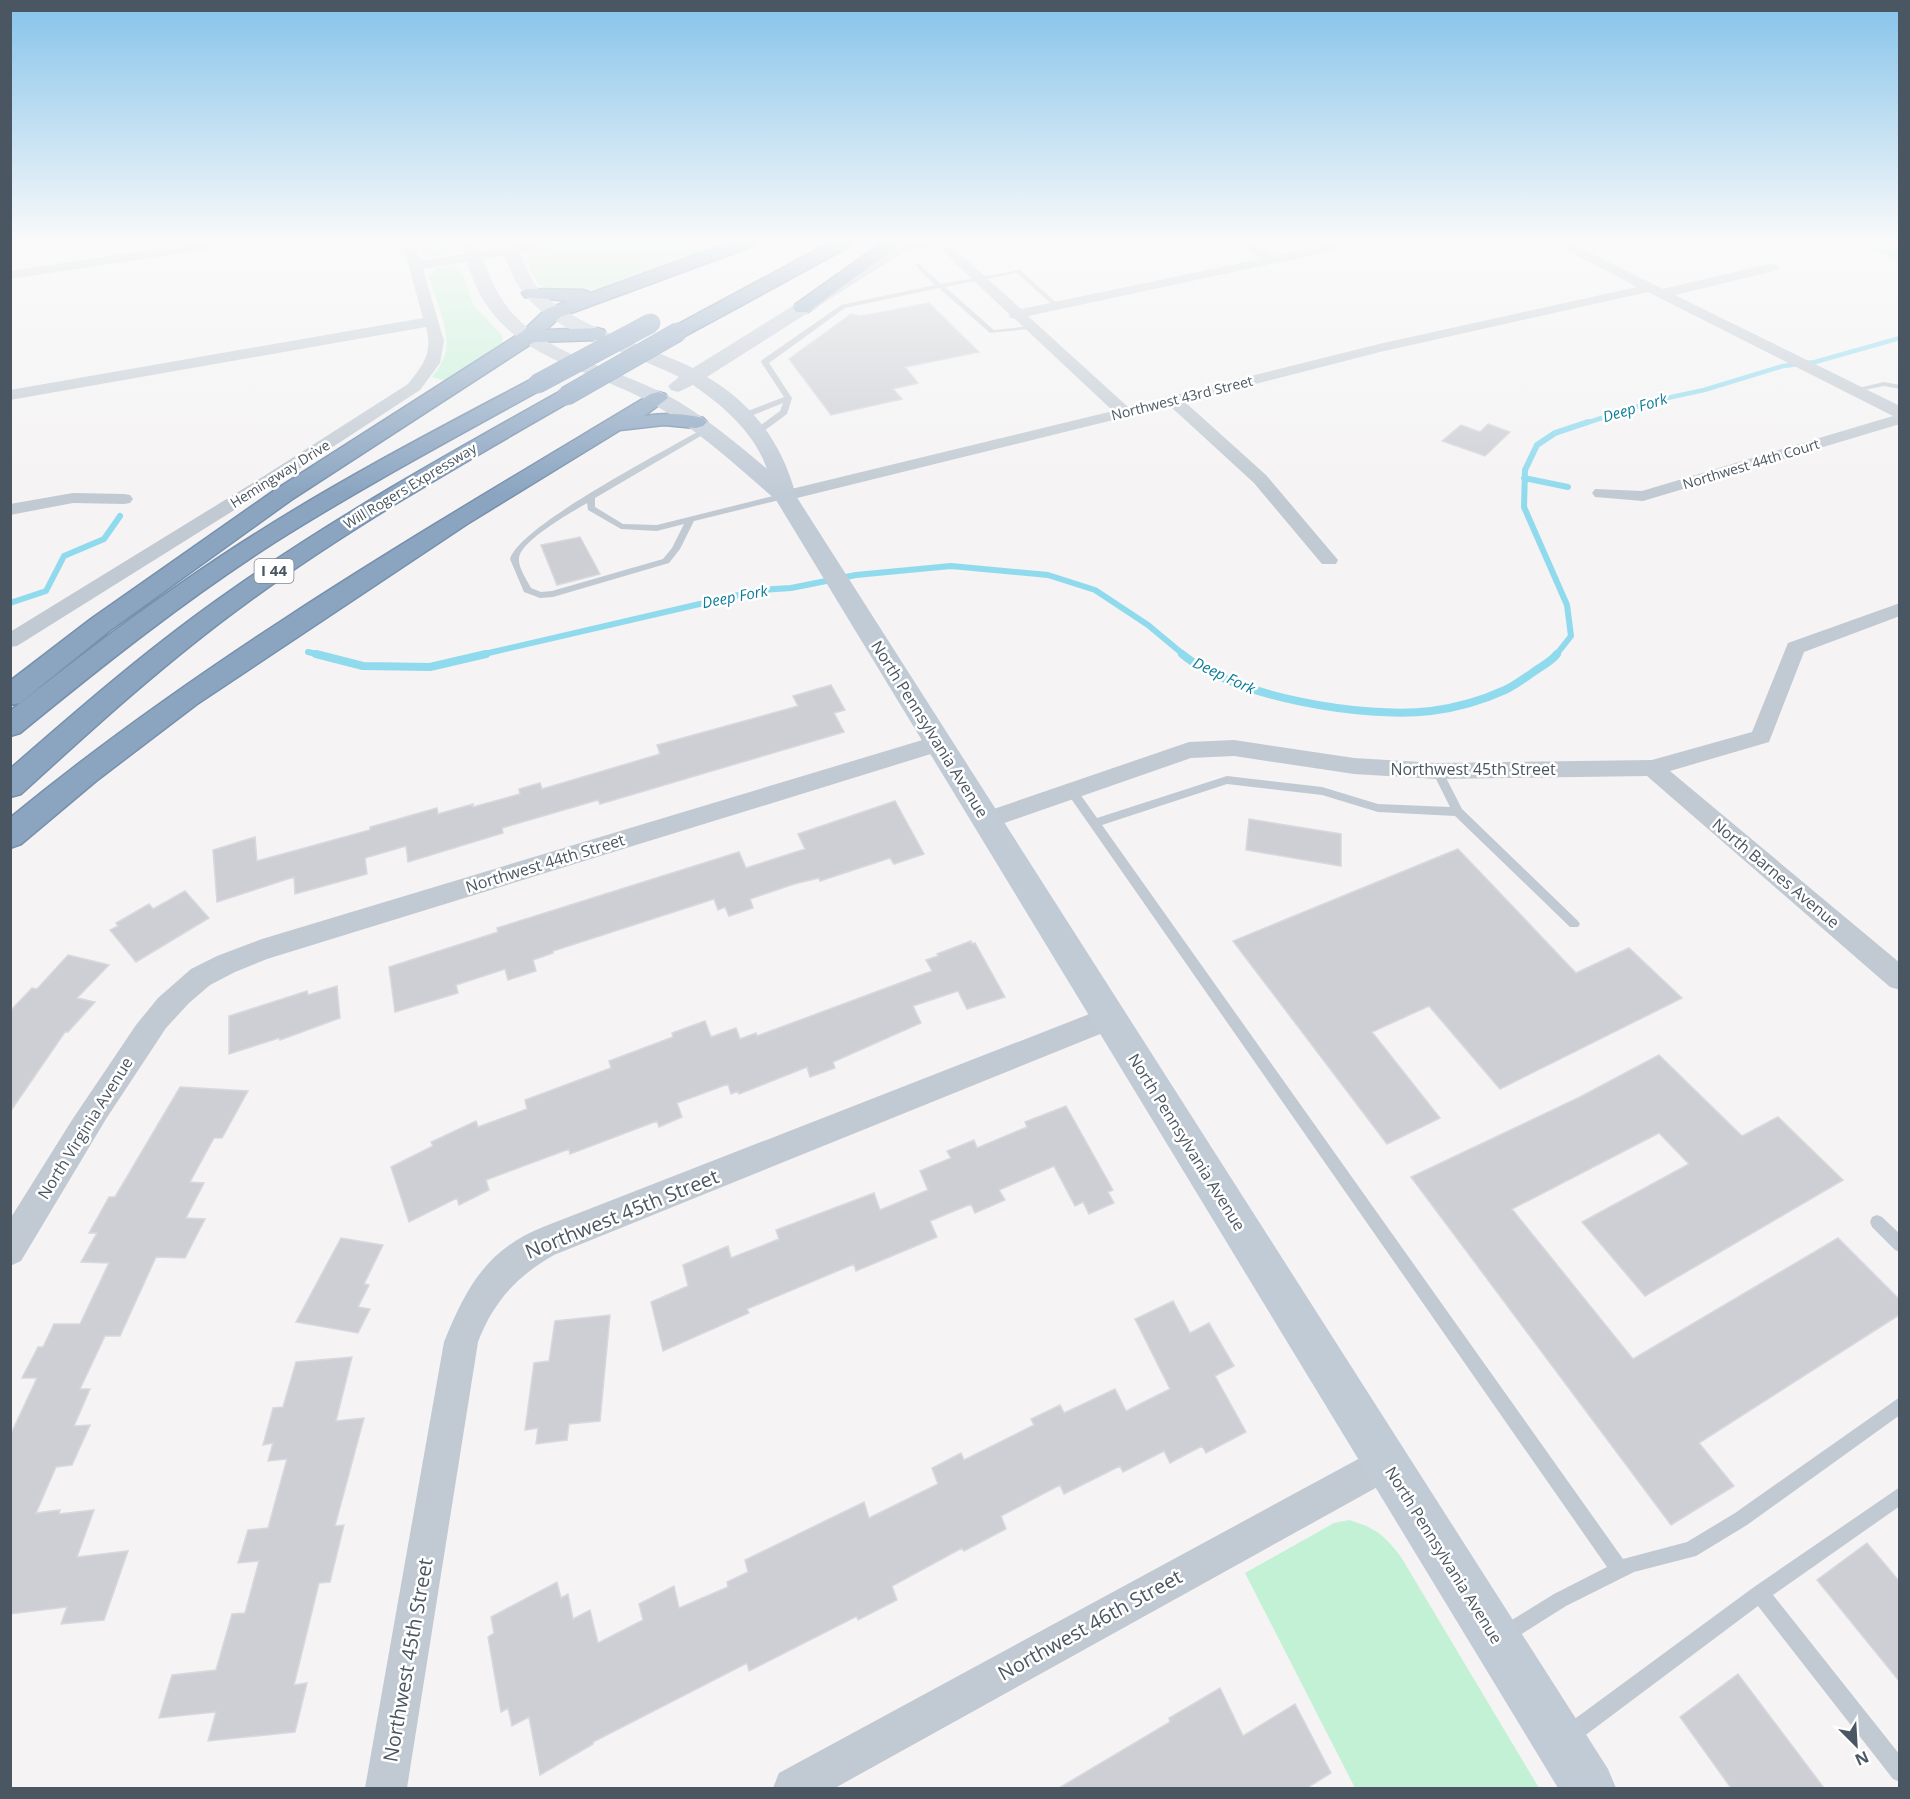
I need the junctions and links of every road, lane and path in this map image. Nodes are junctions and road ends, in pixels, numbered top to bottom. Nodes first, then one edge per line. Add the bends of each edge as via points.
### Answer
1 (410, 325) edge
2 (434, 325) edge
3 (515, 325) edge
4 (541, 325) edge
5 (578, 325) edge
6 (647, 325) edge
7 (691, 325) edge
8 (776, 325) edge
9 (817, 325) edge
10 (984, 325) edge
11 (1027, 325) edge
12 (1491, 325) edge
13 (1723, 325) edge
14 (1029, 327) junction
15 (597, 334) junction
16 (529, 336) junction
17 (726, 358) junction
18 (696, 376) junction
19 (621, 380) junction
20 (1899, 387) edge
21 (1854, 390) junction
22 (719, 391) junction
23 (10, 395) edge
24 (658, 398) junction
25 (788, 398) junction
26 (1174, 401) junction
27 (1125, 413) junction
28 (1899, 413) edge
29 (1899, 419) edge
30 (750, 424) junction
31 (701, 426) junction
32 (607, 429) junction
33 (1601, 493) dead end
34 (785, 495) junction
35 (591, 497) junction
36 (124, 499) dead end
37 (10, 510) edge
38 (690, 520) junction
39 (1329, 560) dead end
40 (1899, 609) edge
41 (10, 641) edge
42 (10, 696) edge
43 (10, 726) edge
44 (939, 743) junction
45 (1652, 768) junction
46 (1437, 771) junction
47 (10, 786) edge
48 (1071, 790) junction
49 (1458, 812) junction
50 (987, 820) junction
51 (1094, 823) junction
52 (10, 836) edge
53 (1574, 924) dead end
54 (1899, 979) edge
55 (165, 1010) joint
56 (1110, 1018) junction
57 (1877, 1222) dead end
58 (1899, 1245) edge
59 (10, 1250) edge
60 (1899, 1405) edge
61 (1386, 1462) junction
62 (1899, 1495) edge
63 (1620, 1570) junction
64 (1760, 1593) junction
65 (1497, 1641) junction
66 (1560, 1742) junction
67 (1899, 1772) edge
68 (387, 1788) edge
69 (794, 1788) edge
70 (1589, 1788) edge

1 - 23 street
2 - 41 street, Hemingway Drive via 438,341 435,355 422,379 408,392
3 - 16 main road, North Pennsylvania Avenue
4 - 16 highway
5 - 15 main road, North Pennsylvania Avenue
6 - 43 highway, Will Rogers Expressway / I 44, bridge via 386,467 266,538 92,660
7 - 47 highway, Will Rogers Expressway / I 44, bridge via 405,487 330,534 238,597 101,704
8 - 17 main road
9 - 25 lane via 765,362
10 - 14 lane via 992,332
11 - 14 street
12 - 26 street, Northwest 43rd Street via 1379,348
13 - 21 street
14 - 27 street
15 - 16 highway
15 - 18 main road, North Pennsylvania Avenue
16 - 19 main road, North Pennsylvania Avenue via 558,354
16 - 42 highway via 273,502 100,625
17 - 18 main road
17 - 22 main road
18 - 19 main road
18 - 22 main road, North Pennsylvania Avenue
18 - 24 main road
19 - 24 main road, North Pennsylvania Avenue
20 - 21 lane via 1884,384
21 - 28 street
22 - 30 main road, North Pennsylvania Avenue
24 - 31 main road, North Pennsylvania Avenue
24 - 32 highway
25 - 30 lane
25 - 30 lane via 784,412
26 - 27 street, Northwest 43rd Street
26 - 39 street via 1260,479
27 - 34 street, Northwest 43rd Street
29 - 33 street, Northwest 44th Court via 1643,496
30 - 34 main road, North Pennsylvania Avenue via 775,460
31 - 32 highway via 645,420
31 - 34 main road, North Pennsylvania Avenue
31 - 35 lane
32 - 52 highway via 459,519 187,697 85,773
34 - 38 lane
34 - 44 main road, North Pennsylvania Avenue
35 - 38 lane via 591,508 621,526 657,528
35 - 38 lane via 549,523 516,551 514,559 527,590 553,594 666,561
36 - 37 street via 73,498
40 - 45 street, Northwest 45th Street via 1795,648 1761,737
44 - 50 main road, North Pennsylvania Avenue
44 - 55 street, Northwest 44th Street via 262,950 201,978
45 - 46 street, Northwest 45th Street
45 - 54 street, North Barnes Avenue
46 - 48 street, Northwest 45th Street via 1354,766 1234,748 1189,750
46 - 49 lane
48 - 50 street, Northwest 45th Street
48 - 51 lane
49 - 51 lane via 1378,808 1322,791 1227,780
49 - 53 lane
50 - 56 main road, North Pennsylvania Avenue
51 - 63 lane
55 - 59 street, North Virginia Avenue via 94,1112
56 - 61 main road, North Pennsylvania Avenue
56 - 68 street, Northwest 45th Street via 543,1244 498,1273 482,1294 461,1342
57 - 58 lane
60 - 63 lane via 1741,1519 1690,1550
61 - 65 main road, North Pennsylvania Avenue
61 - 69 street, Northwest 46th Street
62 - 64 lane
63 - 65 lane via 1560,1600
64 - 66 lane
64 - 67 lane
65 - 66 main road, North Pennsylvania Avenue
66 - 70 main road, North Pennsylvania Avenue

